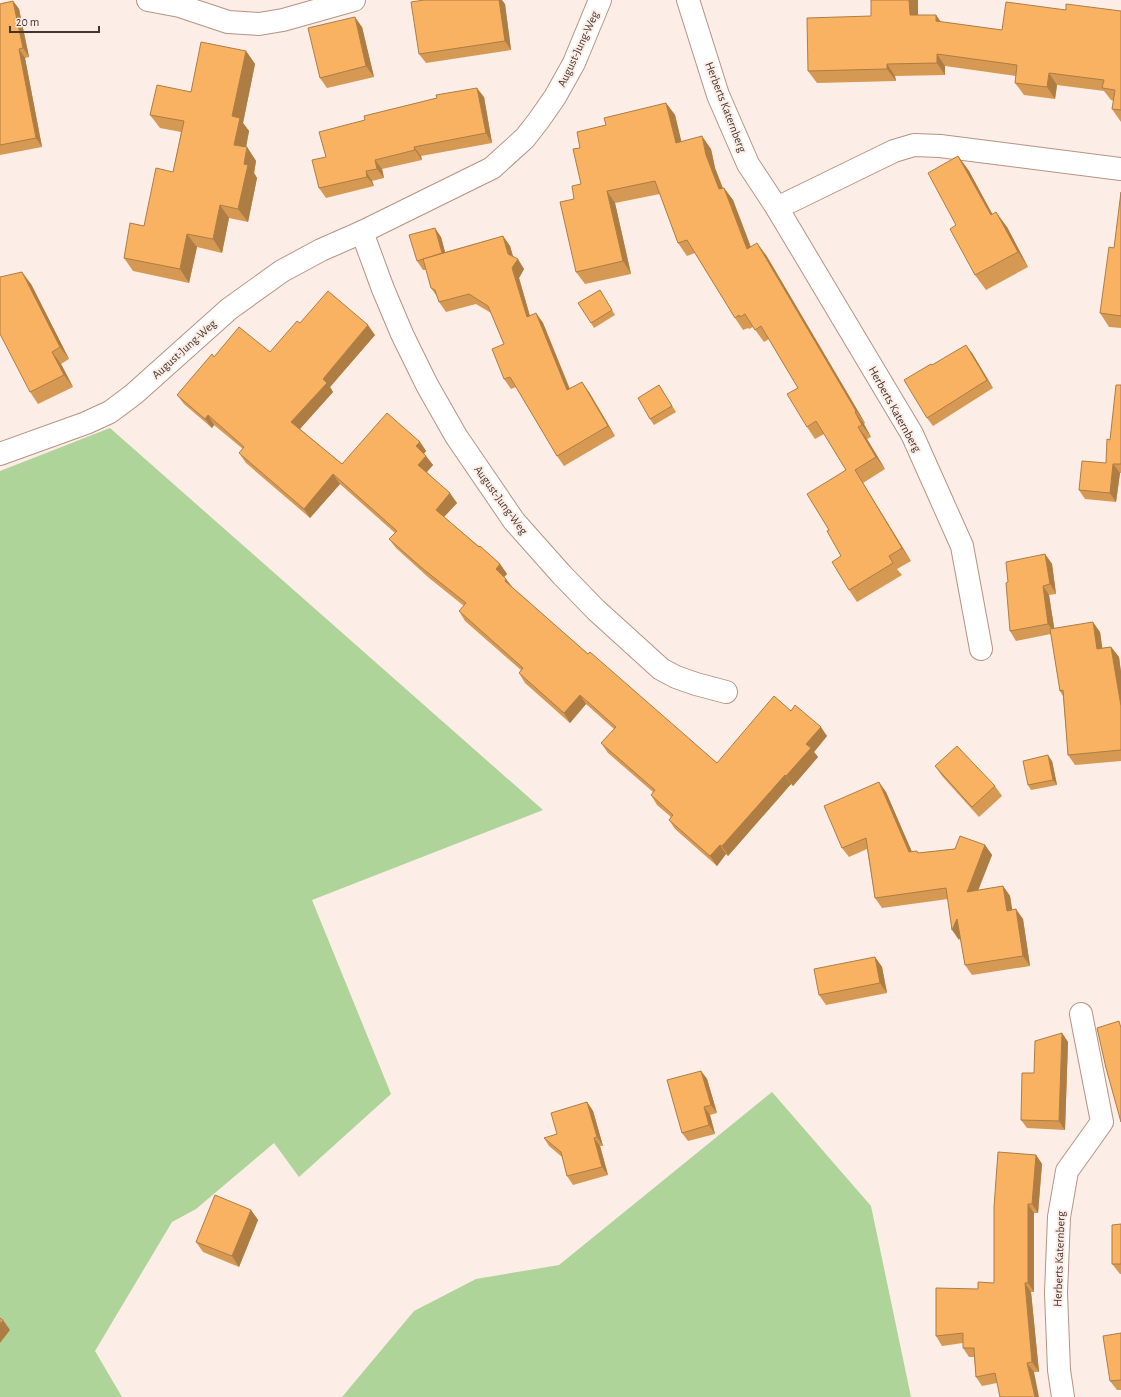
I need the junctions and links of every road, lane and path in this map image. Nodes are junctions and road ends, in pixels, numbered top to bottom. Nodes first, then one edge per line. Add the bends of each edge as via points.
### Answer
1 (148, 0) edge
2 (354, 0) edge
3 (600, 0) edge
4 (688, 0) edge
5 (1121, 170) edge
6 (777, 208) junction
7 (362, 232) junction
8 (0, 454) edge
9 (981, 649) dead end
10 (726, 692) dead end
11 (1081, 1014) dead end
12 (1063, 1397) edge

1 - 2 street via 180,6 228,22 259,24 283,20
3 - 7 street, August-Jung-Weg via 574,63 561,86 539,120 510,153 492,168
4 - 6 street, Herberts Katernberg via 718,95 748,164
5 - 6 street via 940,146 914,145 894,151
6 - 9 street, Herberts Katernberg via 912,434 962,546
7 - 8 street, August-Jung-Weg via 321,250 259,287 229,309 134,394 110,412
7 - 10 street, August-Jung-Weg via 383,289 418,368 456,436 514,521 596,610 661,669 676,677
11 - 12 street, Herberts Katernberg via 1102,1122 1068,1171 1059,1217 1056,1293 1059,1370

